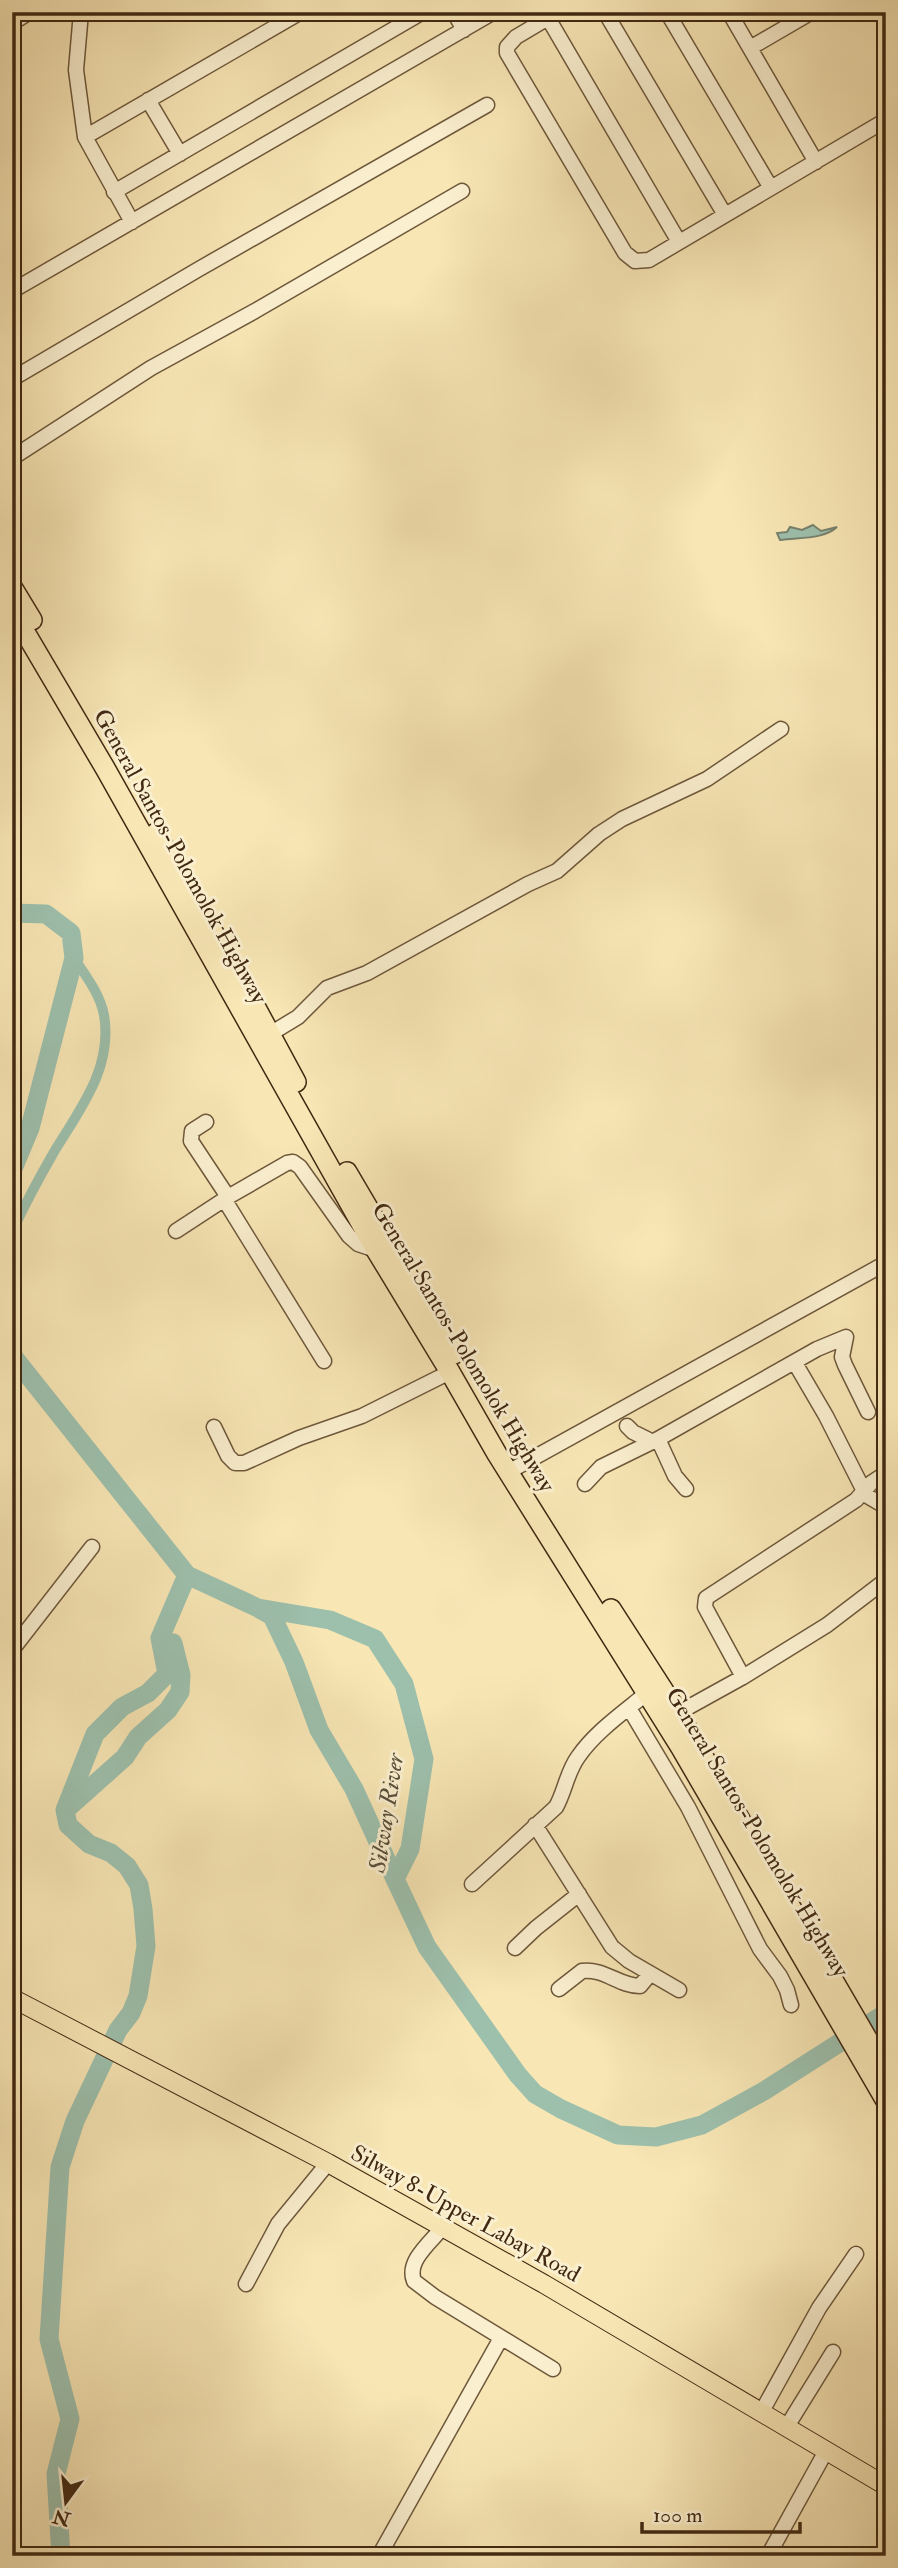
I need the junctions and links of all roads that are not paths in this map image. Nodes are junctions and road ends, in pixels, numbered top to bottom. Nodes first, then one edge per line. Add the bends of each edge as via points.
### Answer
1 (30, 12) edge
2 (81, 12) edge
3 (301, 12) edge
4 (423, 12) edge
5 (454, 12) edge
6 (494, 12) edge
7 (605, 12) edge
8 (667, 12) edge
9 (729, 12) edge
10 (812, 12) edge
11 (553, 15) edge
12 (12, 23) edge
13 (464, 30) junction
14 (750, 48) junction
15 (148, 100) junction
16 (487, 105) dead end
17 (886, 120) edge
18 (85, 137) junction
19 (180, 153) junction
20 (816, 162) junction
21 (771, 188) junction
22 (462, 191) dead end
23 (114, 192) junction
24 (725, 215) junction
25 (132, 222) junction
26 (679, 242) junction
27 (12, 291) edge
28 (12, 379) edge
29 (12, 458) edge
30 (12, 587) edge
31 (12, 610) edge
32 (781, 729) dead end
33 (270, 1034) junction
34 (206, 1122) dead end
35 (226, 1198) junction
36 (176, 1231) dead end
37 (376, 1250) junction
38 (886, 1264) edge
39 (324, 1361) dead end
40 (795, 1363) junction
41 (450, 1371) junction
42 (868, 1412) dead end
43 (627, 1426) dead end
44 (214, 1427) dead end
45 (655, 1440) junction
46 (513, 1469) junction
47 (886, 1473) edge
48 (585, 1484) dead end
49 (686, 1489) dead end
50 (864, 1492) junction
51 (886, 1507) edge
52 (92, 1547) dead end
53 (886, 1580) edge
54 (12, 1650) edge
55 (743, 1676) junction
56 (647, 1693) junction
57 (629, 1708) junction
58 (678, 1713) junction
59 (536, 1825) junction
60 (472, 1884) dead end
61 (579, 1894) junction
62 (515, 1948) dead end
63 (650, 1974) junction
64 (559, 1989) dead end
65 (679, 1990) dead end
66 (12, 1998) edge
67 (840, 2004) junction
68 (792, 2005) dead end
69 (879, 2069) edge
70 (886, 2101) edge
71 (328, 2163) junction
72 (443, 2227) junction
73 (856, 2253) dead end
74 (246, 2284) dead end
75 (501, 2338) junction
76 (833, 2352) dead end
77 (552, 2369) dead end
78 (761, 2413) junction
79 (786, 2428) junction
80 (826, 2451) junction
81 (886, 2486) edge
82 (379, 2556) edge
83 (768, 2556) edge

1 - 12 street
2 - 18 street via 76,70
3 - 15 street
4 - 19 street
5 - 13 street
6 - 13 street
7 - 24 street
8 - 21 street
9 - 14 street
10 - 14 street
11 - 26 street
11 - 26 street via 510,41 509,58 629,258 649,260
13 - 25 street
14 - 20 street
15 - 18 street
15 - 19 street
16 - 28 street
17 - 20 street
18 - 23 street
19 - 23 street
20 - 21 street
21 - 24 street
22 - 29 street via 151,368
23 - 25 street
24 - 26 street
25 - 27 street
30 - 33 highway
31 - 37 highway, General Santos-Polomolok Highway
32 - 33 street via 707,779 622,819 557,871 367,973 327,988 298,1017
33 - 46 highway
34 - 35 street via 192,1131 191,1141
35 - 36 street
35 - 37 street via 293,1163 355,1241
35 - 39 street
37 - 41 highway, General Santos-Polomolok Highway
38 - 46 street
40 - 42 street via 849,1334 842,1357
40 - 45 street
40 - 50 street
41 - 44 street via 362,1416 244,1463 235,1463 228,1456
41 - 46 highway, General Santos-Polomolok Highway
43 - 45 street
45 - 48 street via 601,1467
45 - 49 street
46 - 56 highway, General Santos-Polomolok Highway
46 - 58 highway
47 - 50 street
50 - 51 street
50 - 55 street via 706,1598 705,1607
52 - 54 street
53 - 55 street via 827,1625
55 - 58 street
56 - 57 street
56 - 67 highway, General Santos-Polomolok Highway
57 - 59 street via 577,1757 563,1796
57 - 68 street via 688,1807
58 - 67 highway
59 - 60 street
59 - 61 street
61 - 62 street
61 - 63 street via 612,1947
63 - 64 street via 635,1986 599,1972 582,1971
63 - 65 street
66 - 71 main road, Silway 8-Upper Labay Road
67 - 69 highway
69 - 70 highway
71 - 72 main road, Silway 8-Upper Labay Road
71 - 74 street via 278,2224
72 - 75 street via 412,2268 414,2281
72 - 78 main road, Silway 8-Upper Labay Road
73 - 78 street
75 - 77 street
75 - 82 street
76 - 79 street
78 - 79 main road, Silway 8-Upper Labay Road
79 - 80 main road, Silway 8-Upper Labay Road
80 - 81 main road, Silway 8-Upper Labay Road
80 - 83 street

